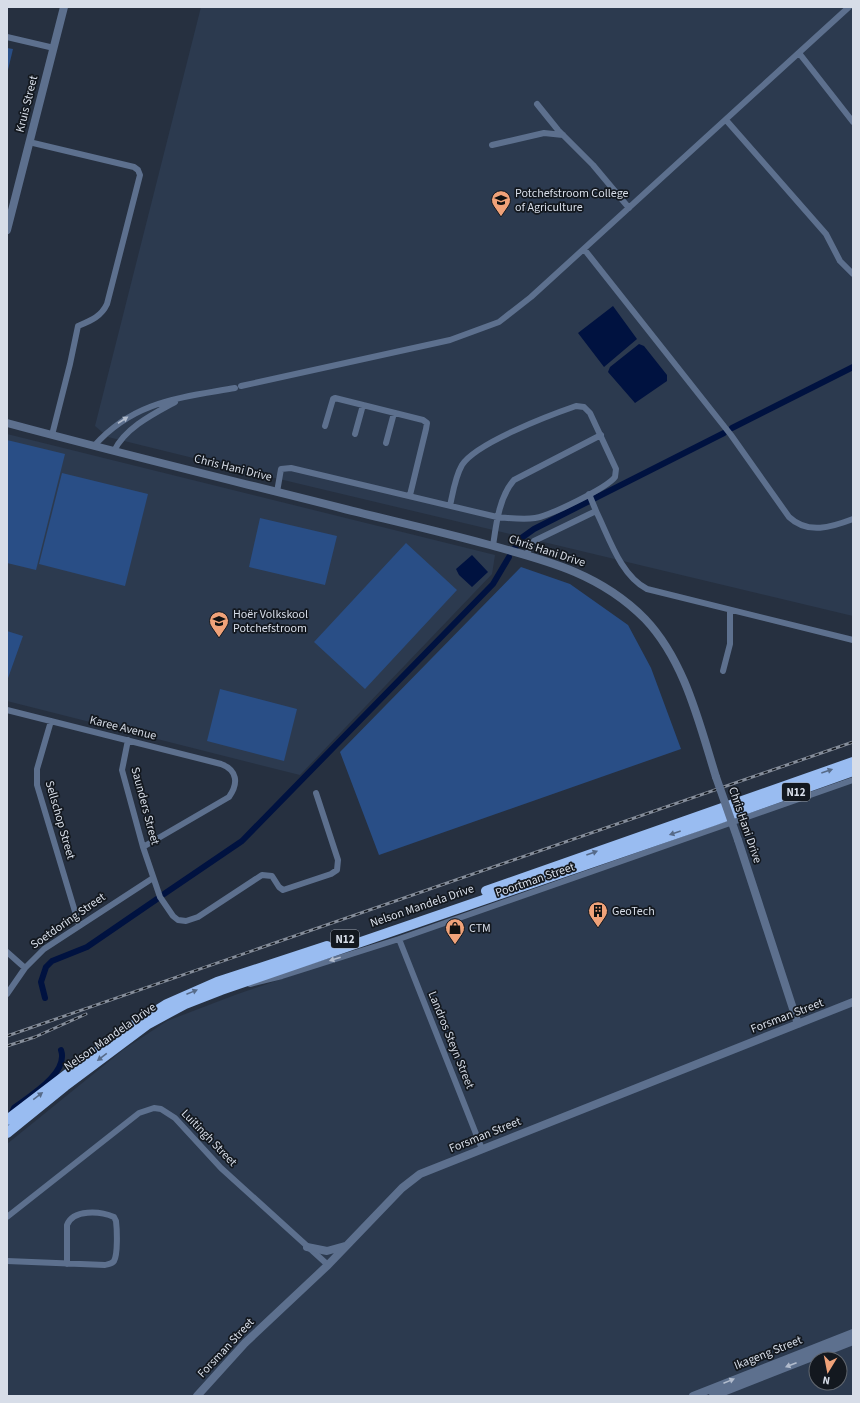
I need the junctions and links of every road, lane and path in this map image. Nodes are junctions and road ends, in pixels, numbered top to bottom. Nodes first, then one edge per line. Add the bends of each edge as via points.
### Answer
1 (64, 7) edge
2 (849, 7) edge
3 (7, 37) edge
4 (54, 48) junction
5 (799, 53) junction
6 (536, 104) dead end
7 (726, 120) junction
8 (853, 122) edge
9 (564, 135) junction
10 (29, 142) junction
11 (492, 145) dead end
12 (10, 203) edge
13 (628, 208) junction
14 (7, 230) edge
15 (584, 249) junction
16 (853, 274) edge
17 (184, 398) junction
18 (363, 405) junction
19 (394, 413) junction
20 (7, 423) edge
21 (325, 426) dead end
22 (356, 434) dead end
23 (52, 435) junction
24 (601, 435) junction
25 (386, 443) dead end
26 (94, 446) junction
27 (114, 451) junction
28 (278, 492) junction
29 (410, 495) junction
30 (590, 498) junction
31 (450, 506) junction
32 (596, 511) junction
33 (497, 518) junction
34 (853, 519) edge
35 (493, 546) junction
36 (527, 555) junction
37 (730, 610) junction
38 (853, 640) edge
39 (723, 671) dead end
40 (7, 710) edge
41 (51, 720) junction
42 (128, 740) junction
43 (853, 762) edge
44 (853, 771) edge
45 (853, 780) edge
46 (316, 793) dead end
47 (144, 847) junction
48 (153, 878) junction
49 (79, 925) junction
50 (399, 939) junction
51 (7, 952) edge
52 (25, 968) junction
53 (221, 990) junction
54 (7, 994) edge
55 (853, 1002) edge
56 (798, 1024) junction
57 (7, 1120) edge
58 (7, 1133) edge
59 (482, 1149) junction
60 (7, 1217) edge
61 (348, 1244) junction
62 (307, 1247) junction
63 (7, 1261) edge
64 (67, 1264) junction
65 (328, 1265) junction
66 (853, 1333) edge
67 (853, 1341) edge
68 (197, 1396) edge
69 (693, 1396) edge
70 (713, 1396) edge

1 - 4 street, Kruis Street
2 - 5 street
3 - 4 street
4 - 10 street, Kruis Street
5 - 7 street
5 - 8 street
6 - 9 street
7 - 13 street
7 - 16 street via 826,234 840,261
9 - 11 street via 544,133
9 - 13 street via 593,165
10 - 12 street, Kruis Street
10 - 23 street via 134,167 140,175 107,304 98,317 78,326
12 - 14 street, Kruis Street
13 - 15 street
15 - 17 street via 516,309 490,327 426,347
15 - 34 street via 731,435 789,517 797,524 824,528 831,528
26 -> 17 street via 114,426 138,411
17 - 27 street via 133,428 118,443
18 - 19 street
18 - 21 street via 333,399
18 - 22 street
19 - 25 street
19 - 29 street via 426,423
20 - 23 street, Chris Hani Drive
23 - 26 street, Chris Hani Drive
24 - 30 street via 617,474
24 - 31 street via 590,413 581,406 487,445 463,463 456,478
24 - 33 street via 518,477 508,489
26 - 27 street, Chris Hani Drive
27 - 28 street, Chris Hani Drive
28 - 29 street via 280,472 287,467
28 - 35 street, Chris Hani Drive
29 - 31 street
30 - 32 street
30 - 33 street via 536,518
31 - 33 street
32 - 36 street via 534,541
32 - 37 street via 624,569 635,582 656,592
33 - 35 street
35 - 36 street, Chris Hani Drive
36 - 56 street, Chris Hani Drive, bridge via 581,573 598,582 645,619 660,638 684,683
37 - 38 street
37 - 39 street via 730,644
40 - 41 street, Karee Avenue
41 - 42 street, Karee Avenue
41 - 49 street, Sellschop Street via 37,769 37,785
42 - 47 street, Saunders Street via 122,770
42 - 47 street, Karee Avenue via 221,764 236,777 236,784 229,797
57 -> 43 highway, Nelson Mandela Drive / N12 via 121,1032 178,998 217,982
44 -> 53 highway, Nelson Mandela Drive / N12
45 - 50 street, Poortman Street
46 - 48 street, Saunders Street via 338,860 337,870 331,874 284,890 272,876 262,875 198,917 186,921 173,916 160,897
47 - 48 street, Saunders Street
48 - 49 street, Soetdoring Street
49 - 52 street, Soetdoring Street via 44,949
50 -> 53 street, Poortman Street via 282,976
50 - 59 street, Landros Steyn Street
51 - 52 street
52 - 54 street, Soetdoring Street
53 -> 58 highway, Nelson Mandela Drive / N12 via 185,1004 148,1024
55 - 56 street, Forsman Street
56 - 59 street, Forsman Street
59 - 61 street, Forsman Street via 410,1180
60 - 62 street, Luitingh Street via 139,1113 154,1108 161,1109 175,1118 221,1168
61 - 62 street via 327,1251
61 - 65 street, Forsman Street
62 - 65 street, Luitingh Street
63 - 64 street
64 - 64 street via 105,1265 115,1260 117,1227 114,1217 101,1214 73,1216 67,1226
65 - 68 street, Forsman Street via 246,1343
69 -> 66 street, Ikageng Street
67 -> 70 street, Ikageng Street

